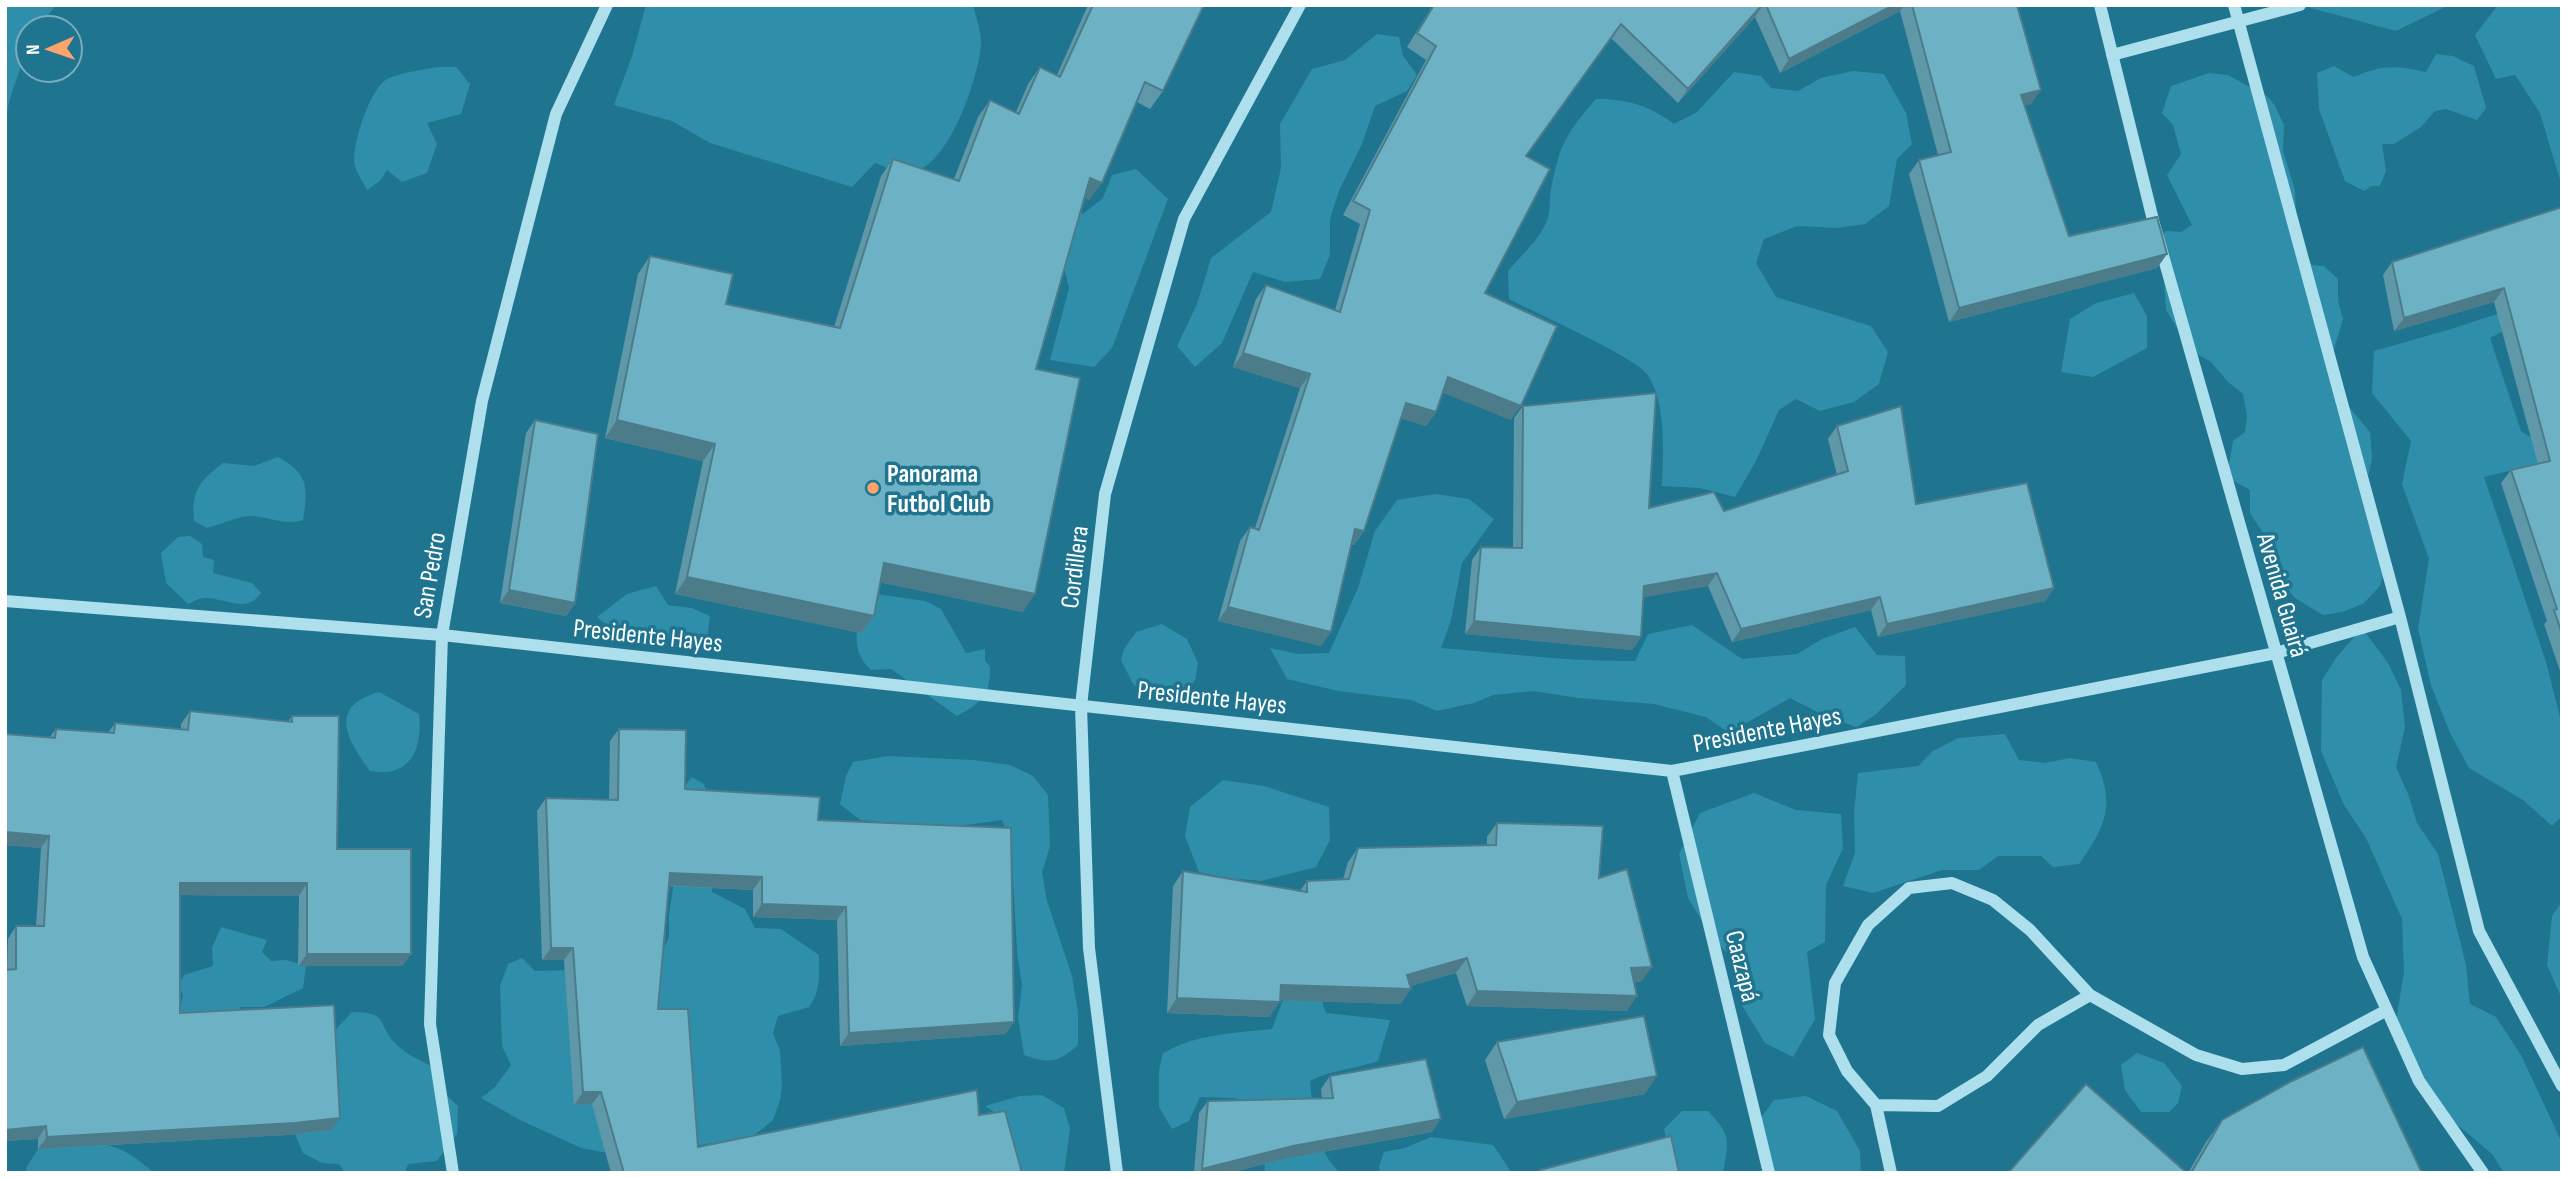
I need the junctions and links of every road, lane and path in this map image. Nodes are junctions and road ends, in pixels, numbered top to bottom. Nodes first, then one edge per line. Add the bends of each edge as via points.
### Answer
1 (607, 5) edge
2 (1300, 5) edge
3 (2100, 5) edge
4 (2234, 5) edge
5 (2300, 5) edge
6 (2238, 20) junction
7 (2112, 55) junction
8 (5, 601) edge
9 (2400, 617) junction
10 (442, 635) junction
11 (2276, 653) junction
12 (1081, 706) junction
13 (1672, 771) junction
14 (2090, 995) junction
15 (2387, 1010) junction
16 (2562, 1086) edge
17 (1876, 1105) junction
18 (453, 1173) edge
19 (1117, 1173) edge
20 (1769, 1173) edge
21 (1891, 1173) edge
22 (2483, 1173) edge

1 - 10 street, San Pedro via 556,114 482,401
2 - 12 street, Cordillera via 1184,219 1105,494
3 - 7 street, Avenida Guairá
4 - 6 street
5 - 6 street
6 - 7 street
6 - 9 street
7 - 11 street, Avenida Guairá via 2154,223
8 - 10 street, Presidente Hayes
9 - 11 street, Presidente Hayes
9 - 16 street via 2479,931
10 - 12 street, Presidente Hayes
10 - 18 street, San Pedro via 430,1024
11 - 13 street, Presidente Hayes
11 - 15 street, Avenida Guairá via 2363,957
12 - 13 street, Presidente Hayes
12 - 19 street, Cordillera via 1089,948
13 - 20 street, Caazapá
14 - 15 street via 2196,1055 2242,1069 2284,1065
14 - 17 street via 2038,1025 1987,1076 1938,1106
14 - 17 street via 2030,930 1993,900 1952,883 1909,888 1868,925 1835,983 1829,1035 1847,1071
15 - 22 street, Avenida Guairá via 2419,1081
17 - 21 street

